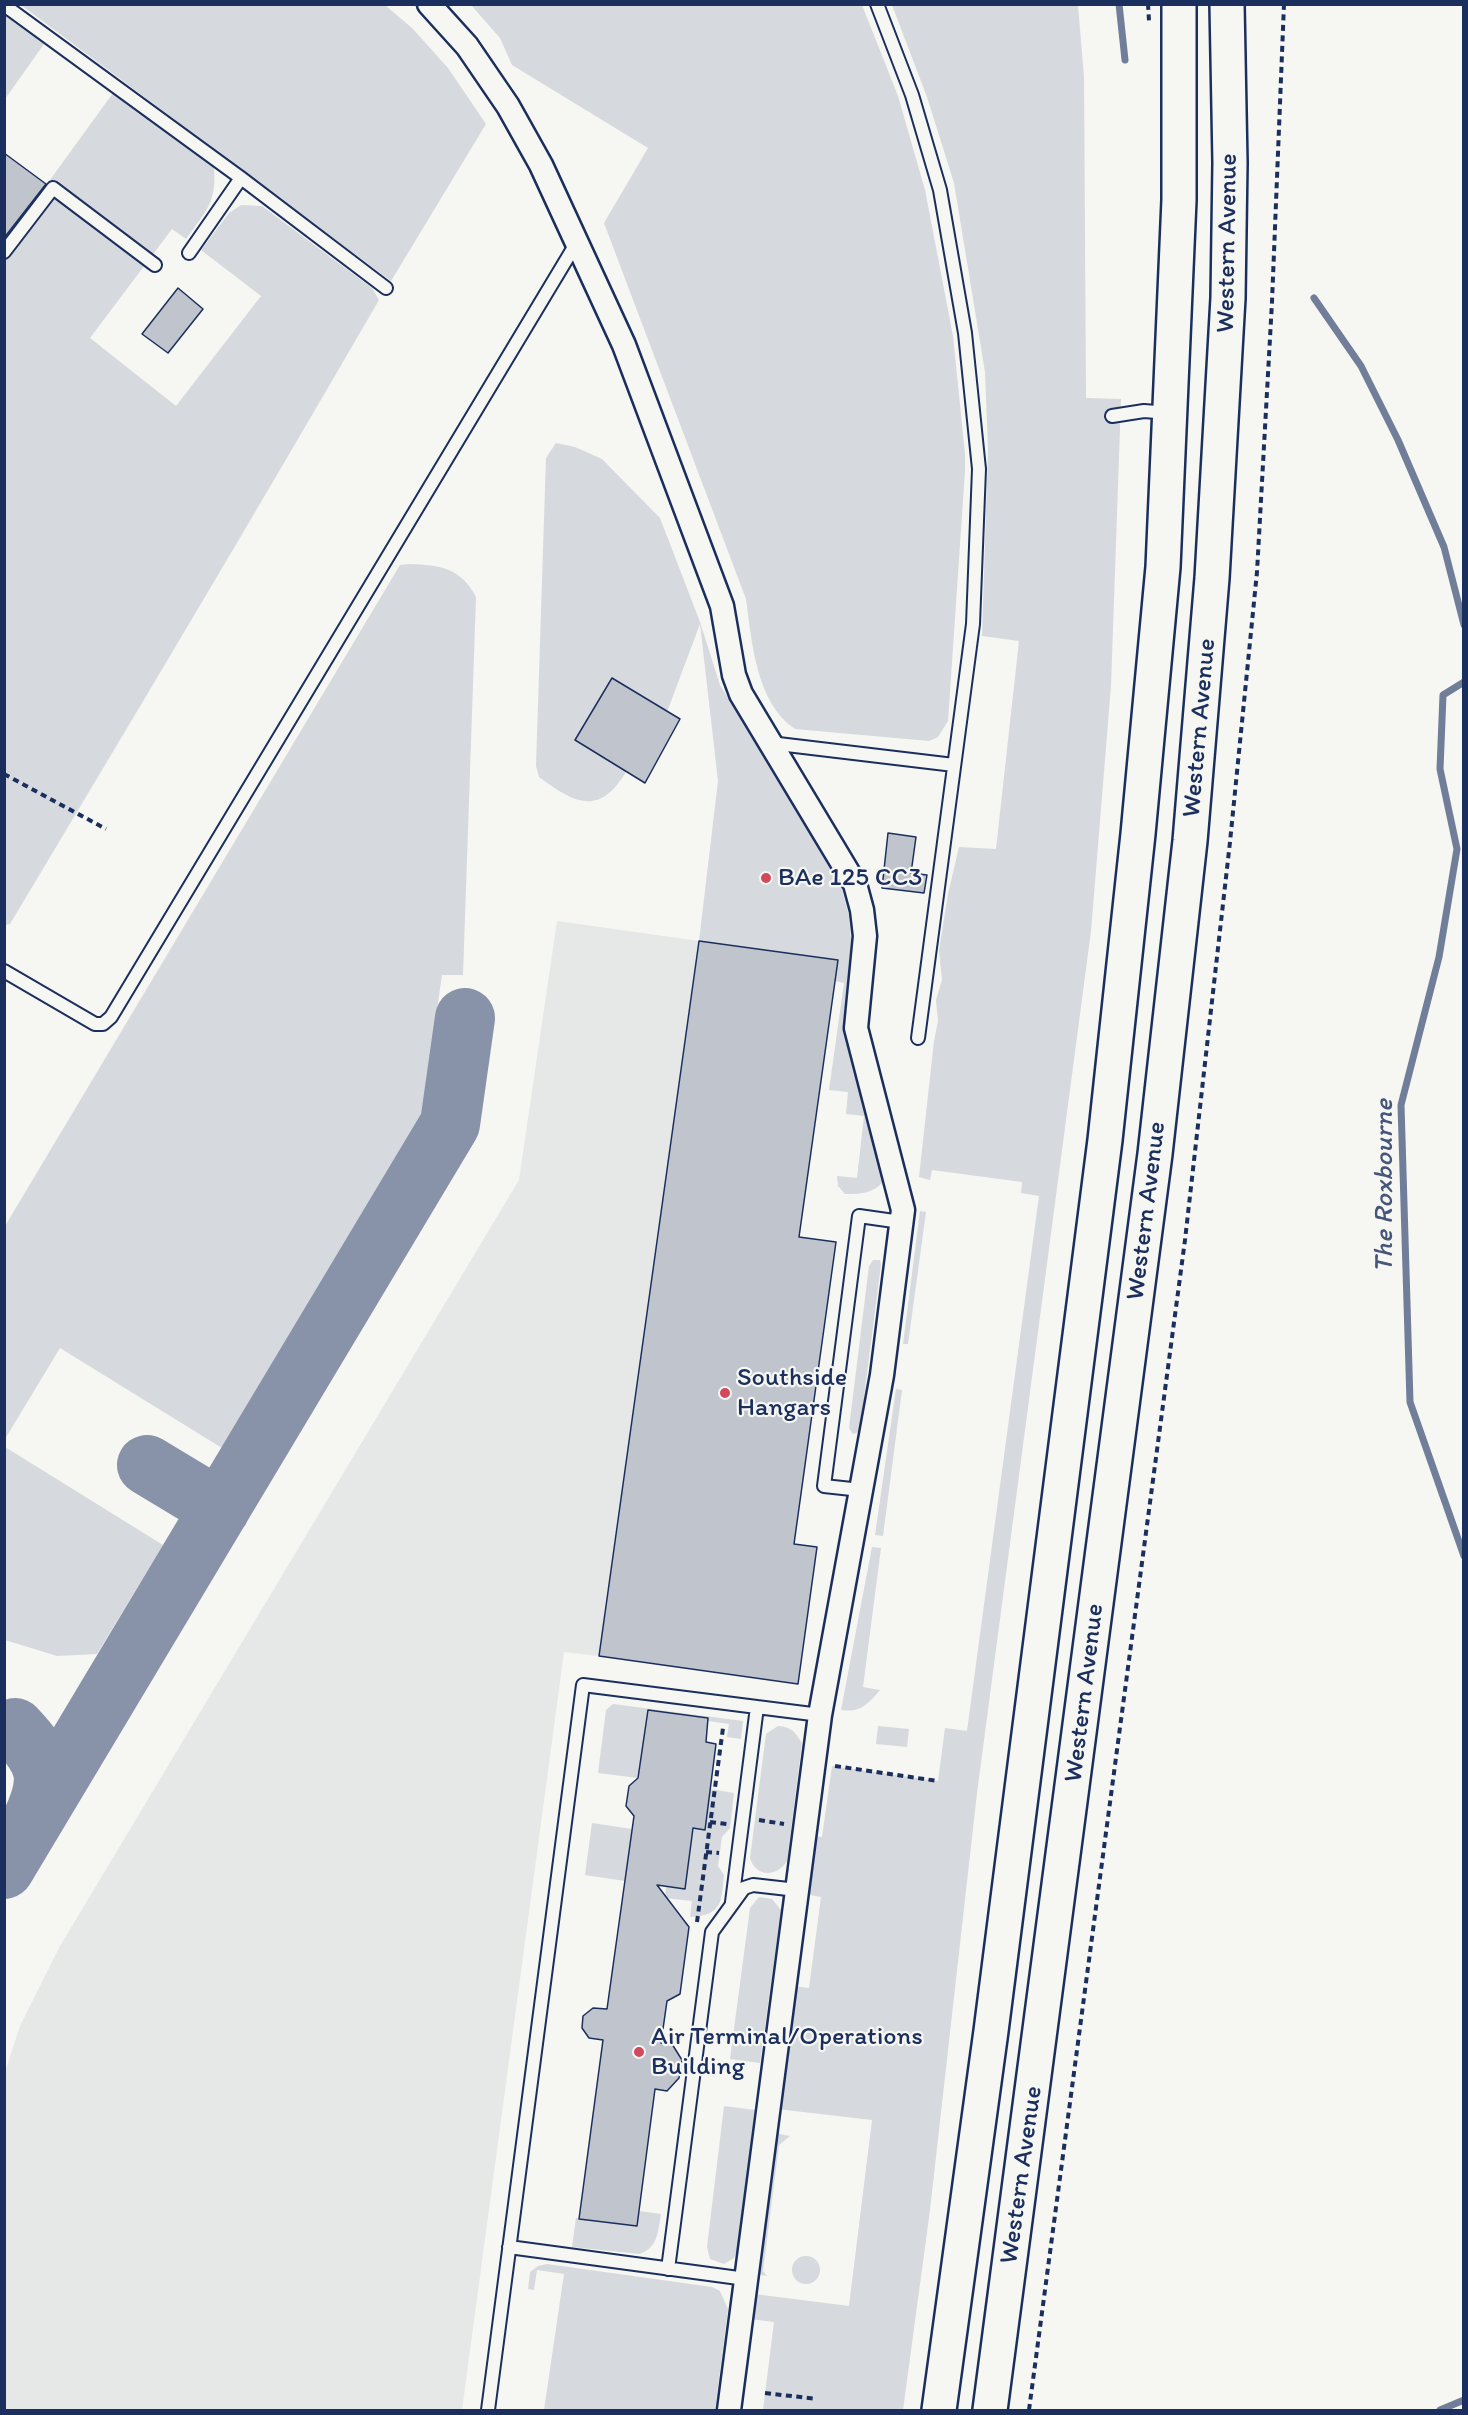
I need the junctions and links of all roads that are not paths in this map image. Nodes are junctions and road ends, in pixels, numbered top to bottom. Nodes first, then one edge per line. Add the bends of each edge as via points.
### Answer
1 (429, 4) edge
2 (877, 4) edge
3 (1179, 4) edge
4 (1227, 4) edge
5 (1242, 4) edge
6 (4, 5) edge
7 (1161, 13) edge
8 (1180, 66) junction
9 (1230, 163) junction
10 (241, 178) junction
11 (577, 242) junction
12 (4, 252) edge
13 (189, 253) dead end
14 (155, 265) dead end
15 (386, 288) dead end
16 (1171, 413) junction
17 (1112, 416) dead end
18 (769, 743) junction
19 (954, 765) junction
20 (4, 971) edge
21 (918, 1038) dead end
22 (901, 1222) junction
23 (861, 1490) junction
24 (757, 1707) junction
25 (820, 1714) junction
26 (797, 1890) junction
27 (732, 1902) junction
28 (509, 2247) junction
29 (668, 2269) junction
30 (746, 2279) junction
31 (488, 2410) edge
32 (729, 2410) edge
33 (939, 2410) edge
34 (990, 2410) edge

1 - 11 street via 467,46 508,106 542,165
2 - 19 lane via 912,94 940,190 967,345 979,469 973,624
3 - 8 highway, Western Avenue
4 - 9 highway, Western Avenue
5 - 9 highway
6 - 10 lane
7 - 8 highway
8 - 16 highway, Western Avenue
9 - 34 highway, Western Avenue via 1228,298 1212,578 1190,841 1150,1189
10 - 13 lane
10 - 15 lane
11 - 18 street via 624,345 722,606 741,694
11 - 20 lane via 111,1017 103,1024 94,1024
12 - 14 lane via 53,188
16 - 17 lane via 1144,411
16 - 33 highway, Western Avenue via 1163,567 1105,1140
18 - 19 lane
18 - 22 street via 855,884 865,936 856,1028 903,1210
19 - 21 lane
22 - 23 street via 882,1375
22 - 23 lane via 859,1216 824,1486
23 - 25 street
24 - 25 lane
24 - 27 lane
24 - 28 lane via 583,1685
25 - 26 street
26 - 27 lane via 753,1885 744,1888
26 - 30 street
27 - 29 lane via 712,1932
28 - 29 lane
28 - 31 lane
29 - 30 lane
30 - 32 street

